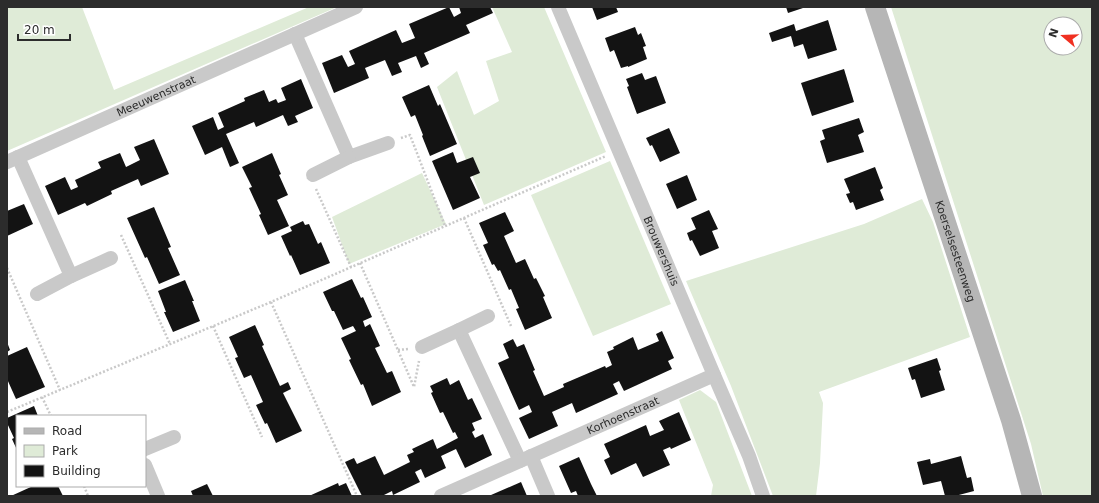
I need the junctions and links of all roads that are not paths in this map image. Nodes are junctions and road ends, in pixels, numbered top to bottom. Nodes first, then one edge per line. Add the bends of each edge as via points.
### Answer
1 (356, 7) edge
2 (558, 7) edge
3 (875, 7) edge
4 (295, 34) junction
5 (388, 143) road end
6 (349, 157) junction
7 (12, 160) edge
8 (313, 175) road end
9 (111, 258) dead end
10 (71, 276) junction
11 (37, 294) dead end
12 (488, 316) dead end
13 (459, 330) junction
14 (422, 347) road end
15 (714, 375) junction
16 (174, 437) dead end
17 (146, 449) edge
18 (525, 458) junction
19 (146, 467) edge
20 (158, 496) edge
21 (441, 496) edge
22 (548, 496) edge
23 (763, 496) edge
24 (1032, 496) edge

1 - 4 street, Meeuwenstraat
2 - 15 street, Brouwershuis
3 - 24 street, Koerselsesteenweg via 1011,420
4 - 6 street
4 - 7 street, Meeuwenstraat
5 - 6 street
6 - 8 street
7 - 10 street, Meeuwenstraat
9 - 10 street
10 - 11 street
12 - 13 street
13 - 14 street
13 - 18 street
15 - 18 street, Korhoenstraat
15 - 23 street, Brouwershuis via 750,456
16 - 17 street
18 - 21 street, Korhoenstraat
18 - 22 street
19 - 20 street

